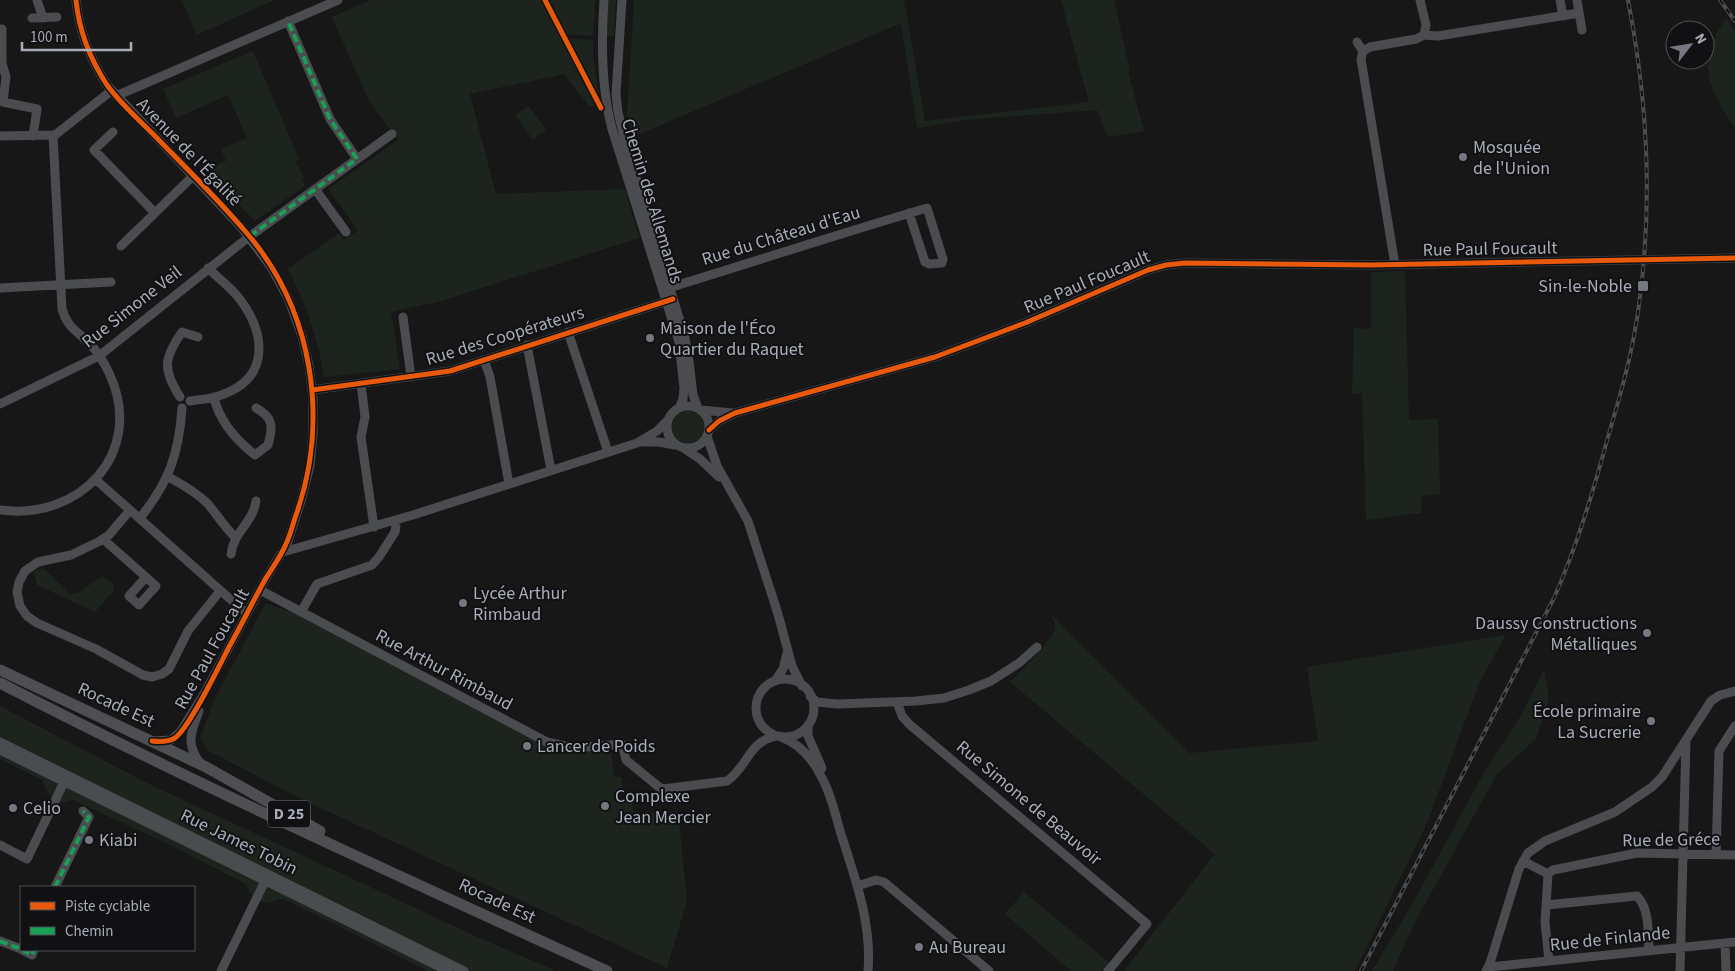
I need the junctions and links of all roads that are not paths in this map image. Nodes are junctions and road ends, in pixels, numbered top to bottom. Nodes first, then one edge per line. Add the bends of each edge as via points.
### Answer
1 (37, 0) edge
2 (76, 0) edge
3 (338, 0) edge
4 (604, 0) edge
5 (622, 0) edge
6 (1420, 0) edge
7 (1560, 0) edge
8 (1577, 0) edge
9 (317, 4) edge
10 (1579, 13) junction
11 (1563, 16) junction
12 (32, 18) dead end
13 (43, 18) junction
14 (57, 18) dead end
15 (288, 21) junction
16 (0, 29) edge
17 (1582, 30) dead end
18 (1424, 35) junction
19 (1357, 42) dead end
20 (1362, 51) junction
21 (1, 63) edge
22 (114, 94) junction
23 (113, 132) dead end
24 (392, 134) dead end
25 (53, 135) junction
26 (0, 136) edge
27 (33, 136) junction
28 (357, 159) junction
29 (193, 176) junction
30 (315, 189) junction
31 (154, 213) junction
32 (909, 213) junction
33 (346, 232) dead end
34 (250, 236) junction
35 (121, 246) dead end
36 (1735, 258) edge
37 (1395, 265) junction
38 (208, 268) junction
39 (111, 282) dead end
40 (60, 284) junction
41 (0, 288) edge
42 (666, 289) junction
43 (670, 300) junction
44 (403, 317) dead end
45 (568, 332) junction
46 (198, 337) dead end
47 (528, 345) junction
48 (99, 356) junction
49 (484, 360) junction
50 (411, 377) junction
51 (361, 384) junction
52 (312, 390) junction
53 (180, 397) junction
54 (214, 397) junction
55 (190, 401) junction
56 (0, 404) edge
57 (182, 408) junction
58 (256, 408) dead end
59 (678, 408) junction
60 (699, 409) junction
61 (735, 413) junction
62 (667, 421) junction
63 (708, 433) junction
64 (636, 442) junction
65 (679, 446) junction
66 (608, 452) junction
67 (551, 470) junction
68 (167, 476) junction
69 (95, 479) junction
70 (509, 484) junction
71 (728, 486) junction
72 (256, 501) dead end
73 (0, 510) edge
74 (130, 510) junction
75 (140, 518) junction
76 (395, 521) junction
77 (374, 527) junction
78 (235, 537) junction
79 (103, 539) junction
80 (283, 552) junction
81 (231, 554) dead end
82 (146, 577) dead end
83 (260, 590) junction
84 (220, 591) junction
85 (301, 612) junction
86 (247, 614) junction
87 (787, 645) junction
88 (1038, 647) dead end
89 (0, 670) edge
90 (775, 681) junction
91 (0, 683) edge
92 (802, 686) junction
93 (1735, 691) edge
94 (204, 694) junction
95 (810, 696) junction
96 (897, 702) junction
97 (837, 704) junction
98 (757, 717) junction
99 (809, 723) junction
100 (1735, 726) edge
101 (779, 736) junction
102 (1686, 739) junction
103 (152, 741) junction
104 (0, 742) edge
105 (0, 750) edge
106 (750, 753) junction
107 (202, 766) junction
108 (66, 779) junction
109 (828, 790) junction
110 (83, 811) dead end
111 (0, 845) edge
112 (1684, 854) junction
113 (1716, 855) junction
114 (1735, 855) edge
115 (1522, 861) junction
116 (372, 863) junction
117 (1548, 874) junction
118 (267, 878) junction
119 (55, 886) edge
120 (857, 886) junction
121 (1546, 905) junction
122 (0, 941) edge
123 (1735, 942) edge
124 (1725, 943) junction
125 (1680, 948) junction
126 (20, 949) edge
127 (1649, 951) junction
128 (1549, 962) junction
129 (1487, 969) edge
130 (221, 971) edge
131 (448, 971) edge
132 (464, 971) edge
133 (607, 971) edge
134 (868, 971) edge
135 (989, 971) edge
136 (1108, 971) edge
137 (1680, 971) edge
138 (1726, 971) edge

1 - 13 street
2 - 22 street, Avenue de l'Égalité via 86,45
3 - 9 street
4 - 42 street, Chemin des Allemands via 602,57 609,114
5 - 42 street, Chemin des Allemands via 616,89 618,112
6 - 18 street via 1426,25
7 - 11 street
8 - 10 street
9 - 15 street
10 - 11 street
10 - 17 street
11 - 18 street via 1438,36
12 - 13 street
13 - 14 street
15 - 22 street
15 - 28 street via 330,119
16 - 21 street
18 - 20 street
19 - 20 street
20 - 37 street
21 - 27 street via 6,77 3,102 36,109
22 - 25 street
22 - 29 street, Avenue de l'Égalité
23 - 31 street via 94,150
24 - 28 street, Rue Simone Veil
25 - 27 street
25 - 40 street
26 - 27 street
28 - 30 street, Rue Simone Veil
29 - 31 street
29 - 34 street, Avenue de l'Égalité
30 - 33 street
30 - 34 street, Rue Simone Veil
31 - 35 street
32 - 32 street, Rue du Château d'Eau via 925,261 929,264 942,263 927,208
32 - 42 street, Rue du Château d'Eau
34 - 38 street, Rue Simone Veil
34 - 52 street, Avenue de l'Égalité via 271,267 292,308 305,346
36 - 37 street, Rue Paul Foucault
37 - 61 street, Rue Paul Foucault via 1185,263 1161,266 956,350
38 - 48 street, Rue Simone Veil
38 - 54 street via 242,302 254,325 260,349 257,364 244,382 230,392
39 - 40 street
40 - 41 street
40 - 48 street via 66,322
42 - 43 street, Chemin des Allemands
43 - 45 street, Rue des Coopérateurs
43 - 59 street, Chemin des Allemands via 681,355 684,392
43 - 60 street, Chemin des Allemands via 687,347 693,395
44 - 50 street
45 - 47 street, Rue des Coopérateurs
45 - 66 street
46 - 53 street via 182,332 169,352 168,373
47 - 49 street, Rue des Coopérateurs
47 - 67 street
48 - 56 street, Rue Simone Veil
48 - 69 street via 115,389 120,428 113,453
49 - 50 street, Rue des Coopérateurs via 445,372
49 - 70 street via 490,377
50 - 51 street, Rue des Coopérateurs
51 - 52 street, Rue des Coopérateurs
51 - 77 street via 365,417 361,437
52 - 80 street, Avenue de l'Égalité via 310,466
53 - 55 street via 186,396
53 - 57 street via 178,404
54 - 55 street
54 - 58 street via 229,429 255,455 268,445 271,426 268,417
55 - 57 street
57 - 68 street via 178,443
59 - 60 street via 690,406
59 - 62 street
60 - 61 street, Rue Paul Foucault
60 - 63 street via 708,420
61 - 63 street, Rue Paul Foucault via 719,420
62 - 64 street
62 - 65 street via 667,433
63 - 65 street via 697,446
63 - 71 street via 714,461
64 - 65 street
64 - 66 street
65 - 71 street via 704,462
66 - 67 street
67 - 70 street
68 - 75 street
68 - 78 street via 199,496
69 - 73 street via 76,495 52,507 29,512
69 - 74 street
70 - 76 street
71 - 87 street via 748,520
72 - 78 street via 250,517
74 - 75 street
74 - 79 street
75 - 84 street
76 - 77 street
76 - 85 street via 395,532 375,563 317,584
77 - 80 street
78 - 81 street
79 - 82 street
79 - 84 street via 71,555 38,562 26,571 18,582 17,596 22,611 37,623 152,677 168,669 188,631
80 - 83 street, Rue Paul Foucault
83 - 85 street, Rue Arthur Rimbaud
83 - 86 street, Rue Paul Foucault
84 - 86 street
85 - 106 street, Rue Arthur Rimbaud via 547,742 574,748 622,744 626,760 659,787 727,781
86 - 94 street, Rue Paul Foucault
87 - 90 street via 784,665
87 - 92 street via 793,669
88 - 96 street via 1006,672 969,690 933,700
89 - 103 main road, Rocade Est / D 25
90 - 92 street via 791,680
90 - 98 street via 759,695
91 - 116 main road, Rocade Est / D 25
92 - 95 street
93 - 102 street via 1713,700
94 - 103 street, Rue Paul Foucault via 176,737
94 - 107 street, Rue Paul Foucault via 190,738 194,754
95 - 97 street via 817,702
95 - 99 street via 813,708
96 - 97 street
96 - 136 street, Rue Simone de Beauvoir via 909,724 1147,924
97 - 99 street via 818,712
98 - 101 street via 765,729
98 - 106 street via 758,734
99 - 101 street via 794,736
99 - 109 street via 808,736
100 - 113 street via 1719,751
101 - 106 street via 767,738
101 - 109 street via 804,751
102 - 112 street
102 - 115 street via 1662,777 1652,786 1610,814 1537,846
103 - 107 main road, Rocade Est / D 25
104 - 108 street, Rue James Tobin
105 - 108 street, Rue James Tobin
107 - 116 main road, Rocade Est / D 25
108 - 111 street via 27,859
108 - 118 street, Rue James Tobin
109 - 120 street
110 - 119 street via 89,817
112 - 113 street, Rue de Gréce
112 - 117 street, Rue de Gréce via 1634,853 1556,869
112 - 125 street
113 - 114 street, Rue de Gréce
115 - 117 street
115 - 129 street
116 - 133 main road, Rocade Est / D 25
117 - 121 street
118 - 130 street
118 - 131 street, Rue James Tobin
118 - 132 street, Rue James Tobin
120 - 134 street via 866,925
120 - 135 street via 876,880 884,882
121 - 127 street via 1637,896 1646,913
121 - 128 street
122 - 126 street
123 - 124 street, Rue de Finlande
124 - 125 street, Rue de Finlande
124 - 138 street
125 - 127 street, Rue de Finlande
125 - 137 street
127 - 128 street, Rue de Finlande
128 - 129 street, Rue de Finlande

